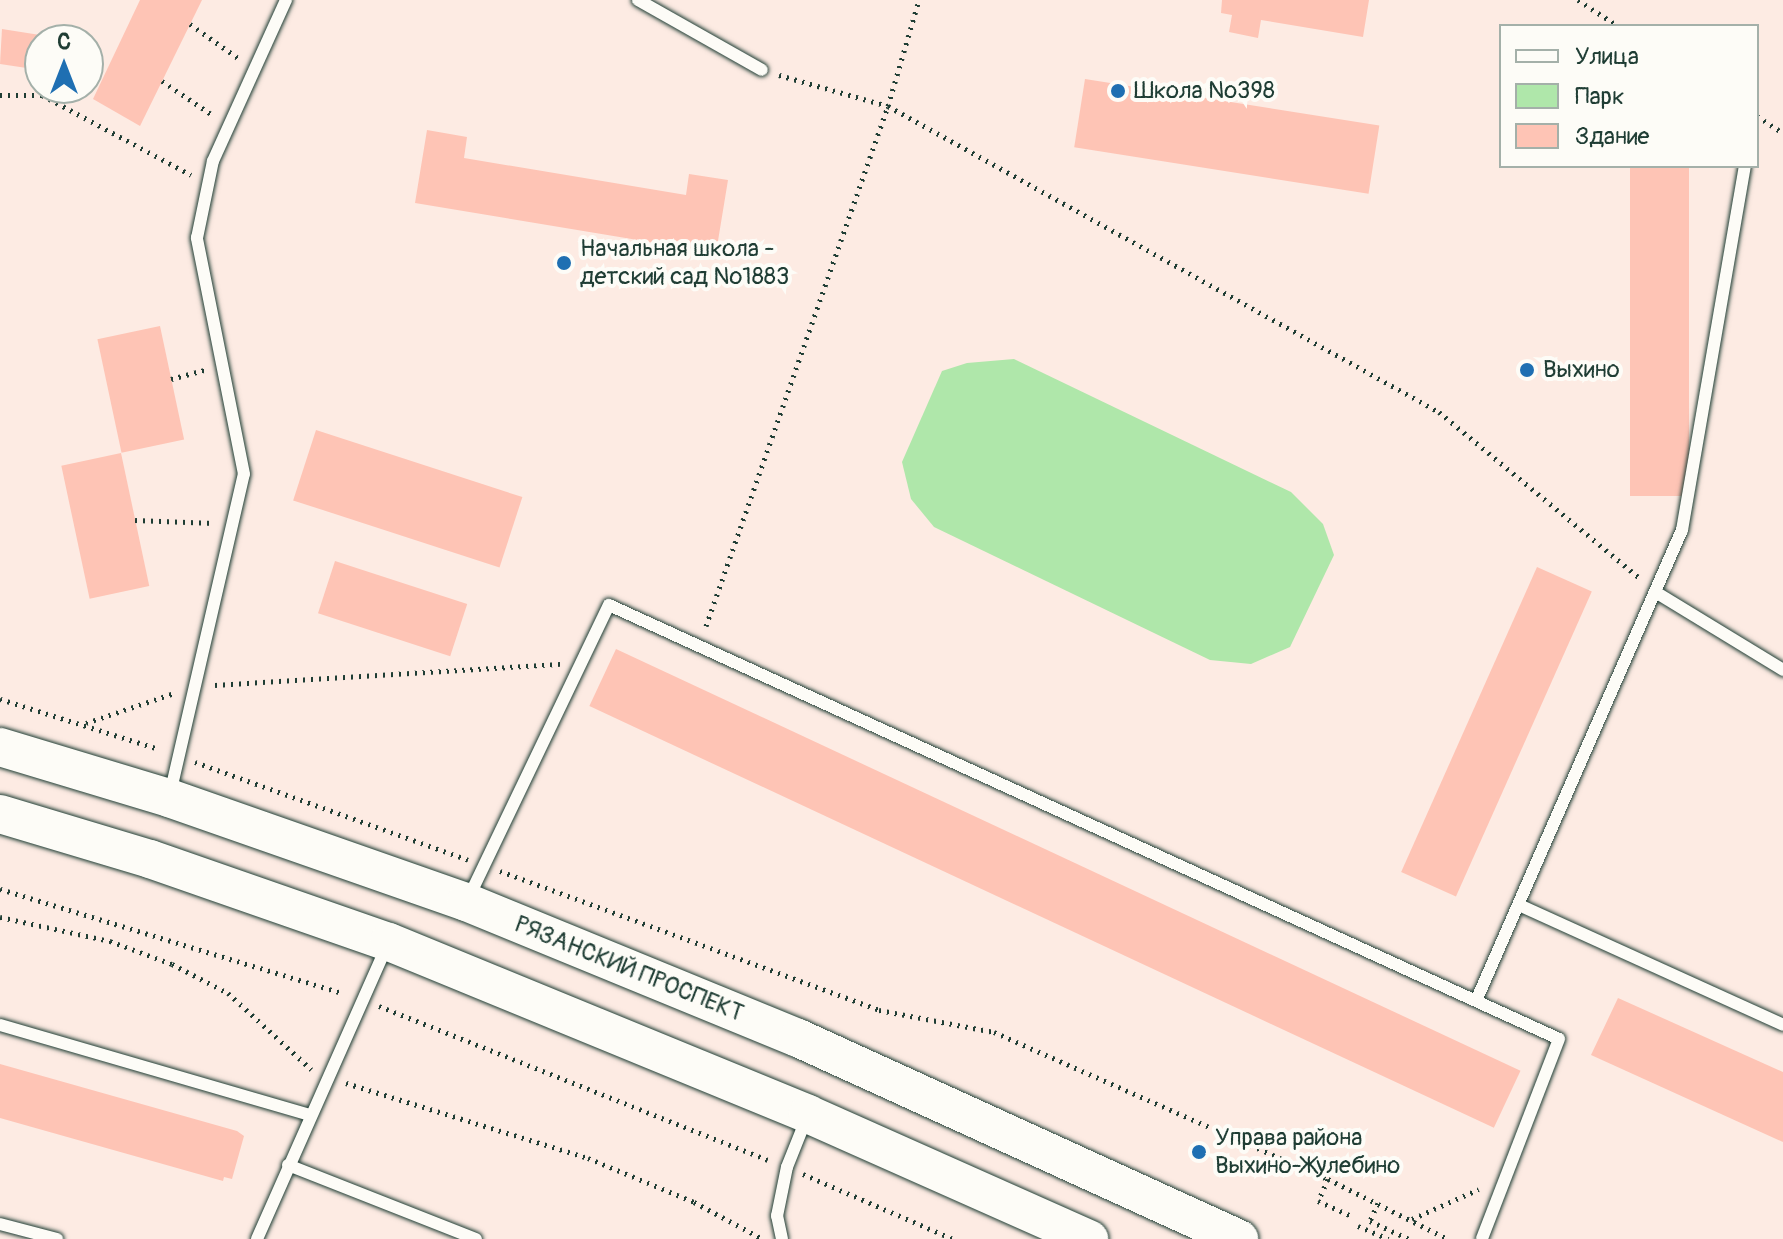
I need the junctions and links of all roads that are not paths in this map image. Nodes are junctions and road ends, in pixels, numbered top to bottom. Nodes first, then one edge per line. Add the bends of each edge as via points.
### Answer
1 (286, 0) edge
2 (638, 0) edge
3 (762, 70) road end
4 (1745, 168) edge
5 (1657, 593) junction
6 (1783, 670) edge
7 (0, 747) edge
8 (169, 798) junction
9 (0, 814) edge
10 (466, 902) junction
11 (1519, 905) junction
12 (389, 942) junction
13 (1476, 1001) junction
14 (0, 1025) edge
15 (1783, 1025) edge
16 (808, 1114) junction
17 (309, 1115) junction
18 (288, 1165) junction
19 (0, 1224) edge
20 (57, 1239) edge
21 (257, 1239) edge
22 (476, 1239) edge
23 (782, 1239) edge
24 (1089, 1239) edge
25 (1239, 1239) edge
26 (1482, 1239) edge

1 - 8 lane via 229,126 208,184 197,238 244,474
2 - 3 lane
4 - 5 lane via 1682,530
5 - 6 lane
5 - 11 lane
7 - 8 main road, РЯЗАНСКИЙ ПРОСПЕКТ
8 - 10 main road, РЯЗАНСКИЙ ПРОСПЕКТ
9 - 12 main road via 150,859
10 - 13 lane via 609,605
10 - 25 main road, РЯЗАНСКИЙ ПРОСПЕКТ via 798,1038
11 - 13 lane
11 - 15 lane
12 - 16 main road
12 - 17 lane
13 - 26 lane via 1559,1039
14 - 17 lane
16 - 23 lane via 787,1167 777,1216
16 - 24 main road
17 - 18 lane
18 - 21 lane
18 - 22 lane
19 - 20 lane

